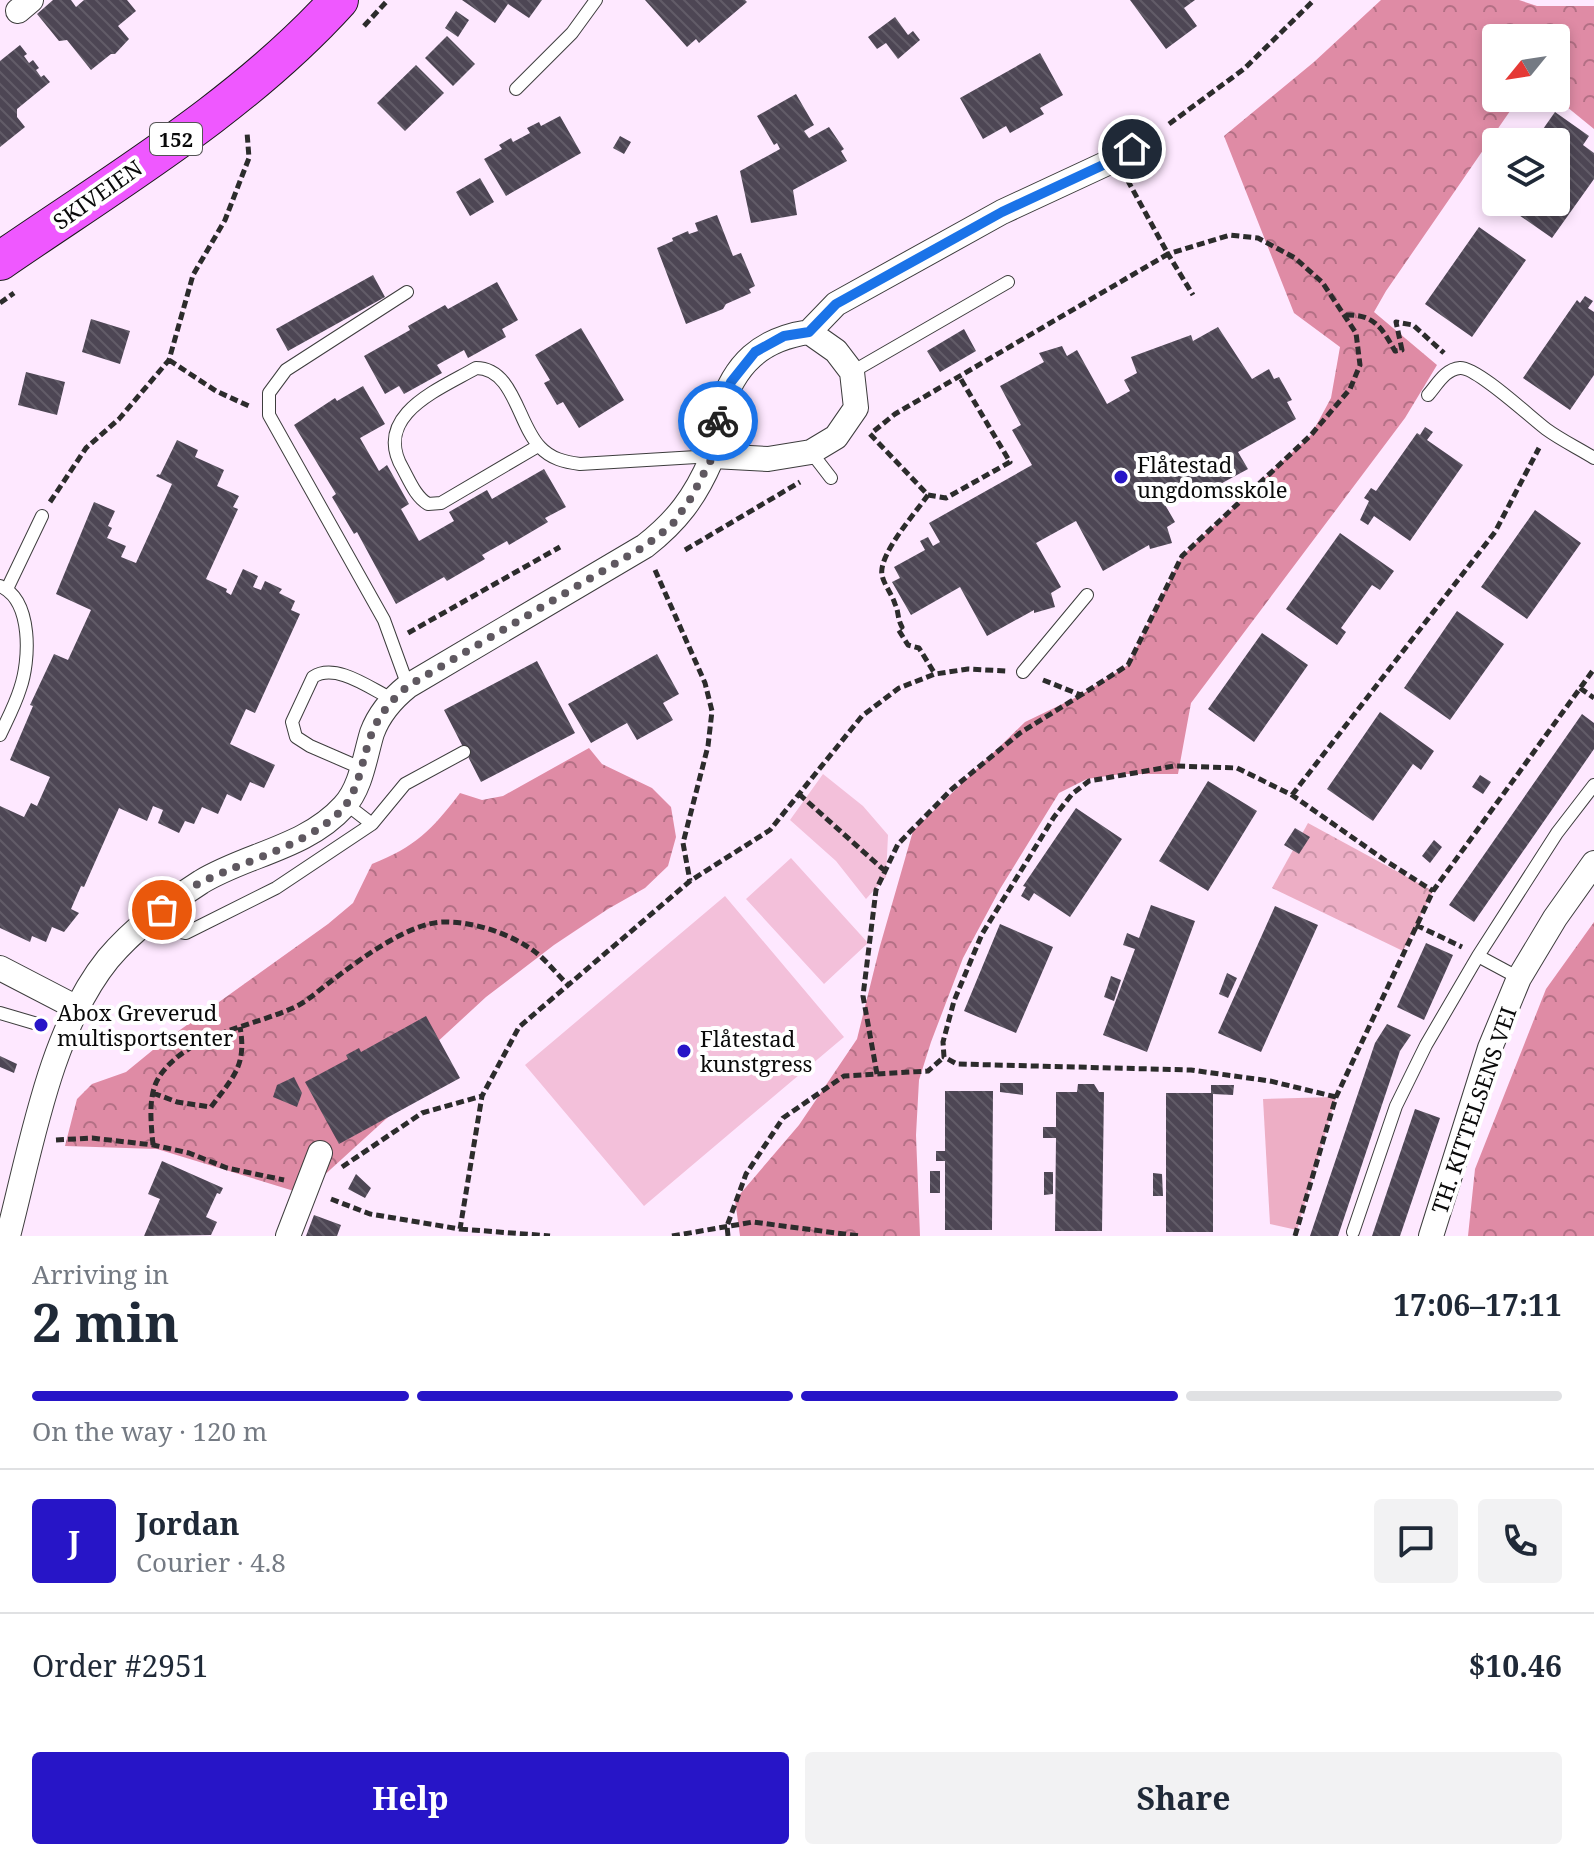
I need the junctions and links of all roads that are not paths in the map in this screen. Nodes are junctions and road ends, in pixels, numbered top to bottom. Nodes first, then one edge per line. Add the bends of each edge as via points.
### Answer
1 (339, 0) edge
2 (596, 0) edge
3 (516, 89) dead end
4 (1149, 138) road end
5 (0, 261) edge
6 (1008, 282) dead end
7 (407, 292) dead end
8 (809, 332) junction
9 (852, 372) junction
10 (1428, 395) dead end
11 (538, 446) junction
12 (713, 456) junction
13 (1594, 458) edge
14 (42, 516) road end
15 (4, 588) edge
16 (1087, 595) dead end
17 (1023, 672) road end
18 (400, 693) junction
19 (0, 735) edge
20 (464, 752) dead end
21 (363, 769) junction
22 (1594, 785) edge
23 (346, 804) junction
24 (372, 824) junction
25 (1594, 863) edge
26 (141, 924) junction
27 (1478, 956) junction
28 (0, 968) edge
29 (1519, 978) junction
30 (77, 1008) junction
31 (0, 1013) edge
32 (34, 1023) dead end
33 (320, 1153) dead end
34 (1353, 1232) dead end
35 (8, 1236) edge
36 (288, 1236) edge
37 (1431, 1236) edge

1 - 5 main road, SKIVEIEN / 152 via 223,106
2 - 3 lane via 572,33
4 - 8 street via 836,304
6 - 9 lane
7 - 18 lane via 286,370 269,393 269,415 384,620
8 - 9 street via 836,351
8 - 12 street via 784,336 755,352 731,382 719,413
9 - 12 street via 856,408 822,466
10 - 13 lane via 1447,373 1460,368 1494,386 1548,430
11 - 11 lane via 496,372 487,368 476,368 412,405 396,432 395,446 398,460 428,504 441,503
11 - 12 lane via 555,458 580,464
12 - 18 street via 672,525 645,546
14 - 15 lane
15 - 19 lane via 20,606 27,626 21,688
16 - 17 lane
18 - 21 street via 373,730
18 - 21 lane via 341,674 313,677 292,722 296,737
20 - 24 lane via 405,784
21 - 23 street
22 - 27 lane
23 - 24 lane
23 - 26 street via 320,827 204,880
24 - 26 lane via 276,888 186,933
25 - 29 street, TH. KITTELSENS VEI
26 - 30 street via 107,960
27 - 29 lane
27 - 34 lane via 1396,1106
28 - 30 street
29 - 37 street, TH. KITTELSENS VEI via 1490,1048
30 - 35 street via 56,1058
31 - 32 lane
33 - 36 street

